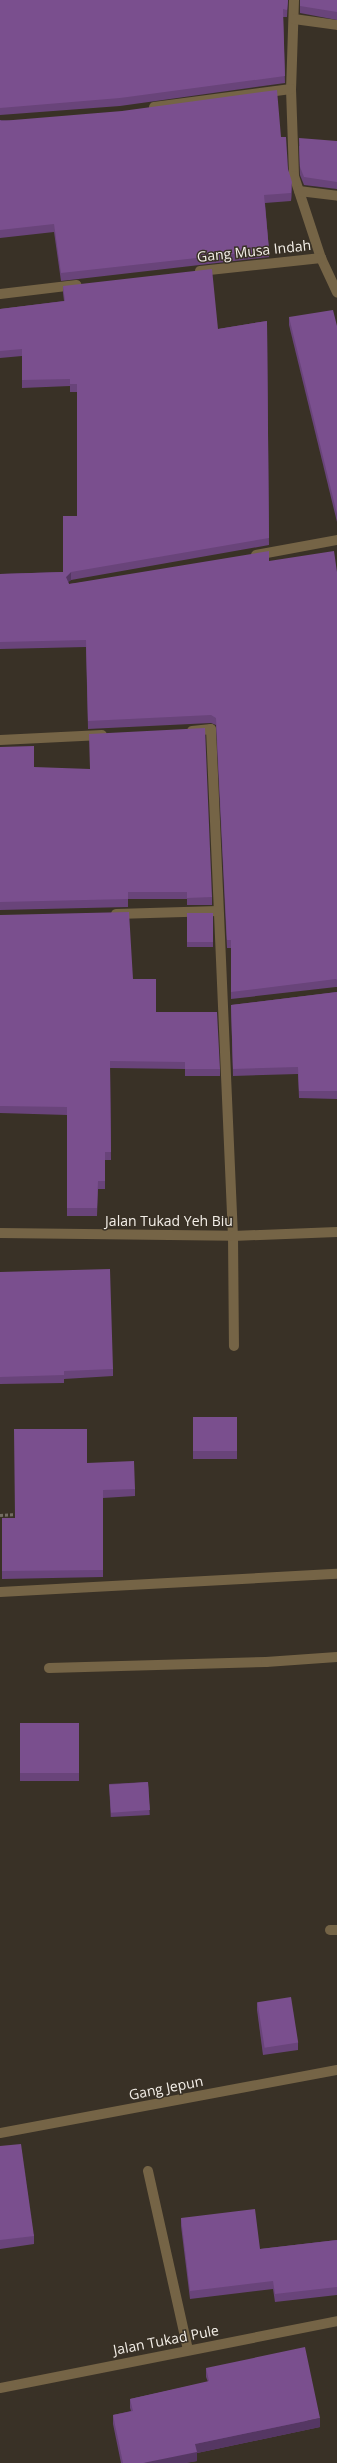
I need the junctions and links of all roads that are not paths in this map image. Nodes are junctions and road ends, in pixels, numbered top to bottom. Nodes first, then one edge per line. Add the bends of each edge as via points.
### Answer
1 (294, 0) edge
2 (294, 19) junction
3 (337, 25) edge
4 (291, 89) junction
5 (144, 108) edge
6 (299, 191) junction
7 (337, 196) edge
8 (321, 258) junction
9 (187, 273) edge
10 (85, 284) edge
11 (337, 292) edge
12 (0, 294) edge
13 (337, 540) edge
14 (245, 557) edge
15 (183, 732) edge
16 (116, 734) edge
17 (0, 740) edge
18 (218, 911) junction
19 (109, 914) edge
20 (337, 1232) edge
21 (0, 1234) edge
22 (232, 1236) junction
23 (234, 1346) dead end
24 (337, 1574) edge
25 (0, 1592) edge
26 (337, 1657) edge
27 (49, 1668) dead end
28 (337, 2070) edge
29 (0, 2134) edge
30 (148, 2171) dead end
31 (337, 2321) edge
32 (188, 2350) junction
33 (0, 2388) edge

1 - 2 street
2 - 3 street
2 - 4 street
4 - 5 street
4 - 6 street via 294,176
6 - 7 street
6 - 8 street
8 - 9 street, Gang Musa Indah
8 - 11 street
10 - 12 street
13 - 14 street
15 - 18 street via 211,729
16 - 17 street
18 - 19 street
18 - 22 street via 227,1006
20 - 22 street, Jalan Tukad Yeh Biu
21 - 22 street, Jalan Tukad Yeh Biu
22 - 23 street
24 - 25 street
26 - 27 street via 266,1662
28 - 29 street, Gang Jepun
30 - 32 street
31 - 32 street, Jalan Tukad Pule
32 - 33 street, Jalan Tukad Pule

